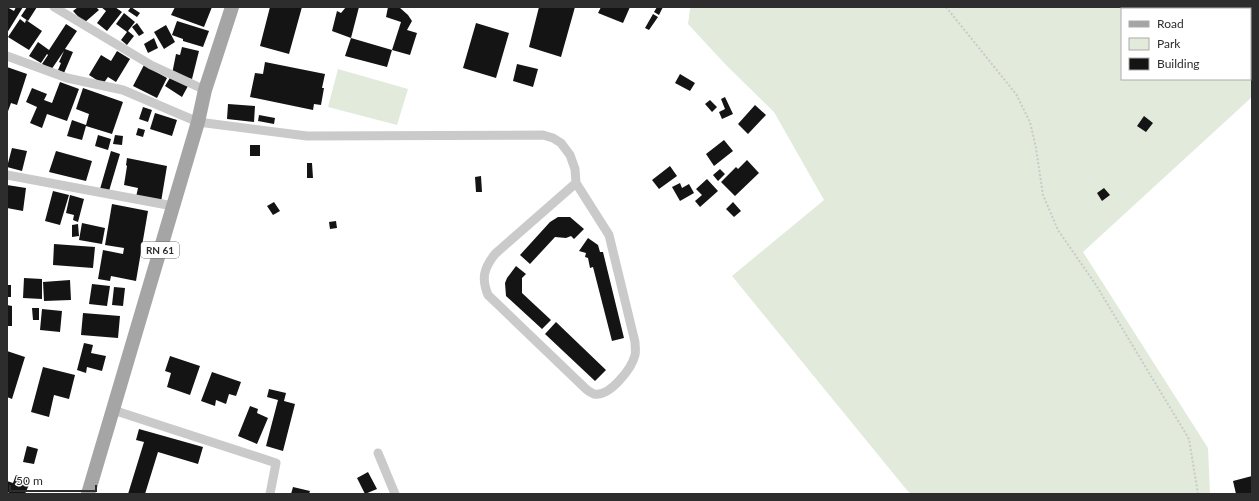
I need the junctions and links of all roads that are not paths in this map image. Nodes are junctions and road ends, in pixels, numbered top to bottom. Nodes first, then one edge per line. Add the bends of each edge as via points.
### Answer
1 (54, 7) edge
2 (232, 7) edge
3 (7, 56) edge
4 (205, 90) junction
5 (198, 122) junction
6 (7, 175) edge
7 (576, 183) junction
8 (173, 206) junction
9 (113, 410) junction
10 (378, 453) dead end
11 (88, 494) edge
12 (270, 494) edge
13 (396, 494) edge

1 - 4 street via 151,65
2 - 4 main road, RN 61
3 - 5 street via 68,78 123,90
4 - 5 main road, RN 61
5 - 7 street via 307,136 543,135 561,143 570,155
5 - 8 main road, RN 61
6 - 8 street
7 - 7 street via 609,235 635,342 635,354 626,372 606,391 599,394 586,389 488,295 484,285 488,263 495,254
8 - 9 main road, RN 61
9 - 11 main road, RN 61
9 - 12 street via 276,463
10 - 13 street

